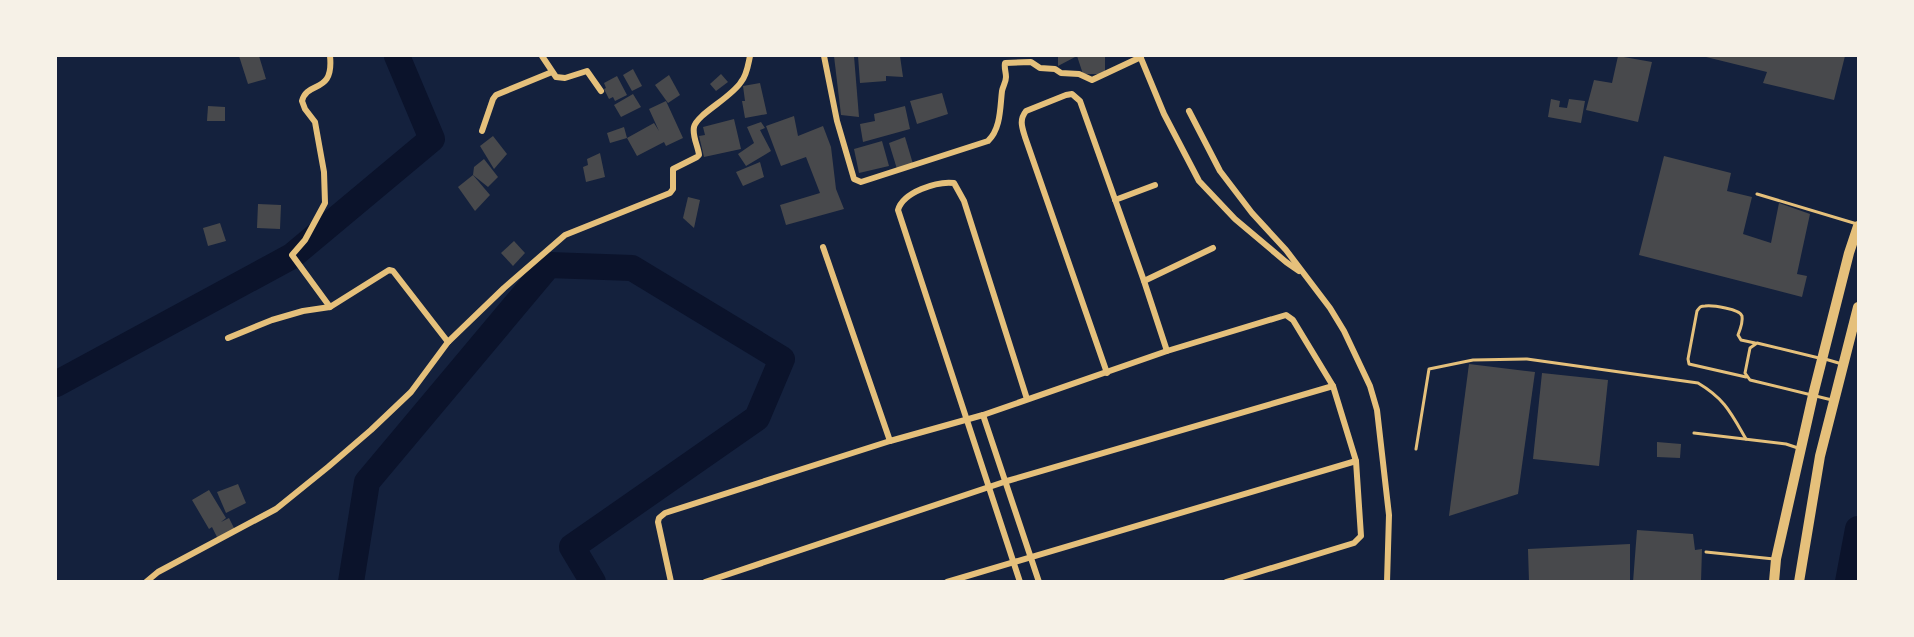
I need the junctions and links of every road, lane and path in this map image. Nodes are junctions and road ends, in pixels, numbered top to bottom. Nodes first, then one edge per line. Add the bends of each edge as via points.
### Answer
1 (330, 56) edge
2 (542, 56) edge
3 (750, 56) edge
4 (824, 56) edge
5 (1141, 56) edge
6 (1005, 59) edge
7 (552, 72) junction
8 (601, 91) dead end
9 (1189, 111) dead end
10 (482, 131) dead end
11 (1155, 185) dead end
12 (1757, 194) dead end
13 (1115, 200) junction
14 (1858, 225) edge
15 (823, 247) dead end
16 (1213, 248) dead end
17 (1304, 274) junction
18 (1144, 281) junction
19 (1858, 306) edge
20 (330, 307) junction
21 (228, 338) dead end
22 (448, 342) junction
23 (1757, 343) junction
24 (1167, 351) junction
25 (1822, 359) junction
26 (1844, 364) junction
27 (1107, 373) junction
28 (1746, 377) junction
29 (1333, 386) junction
30 (1813, 395) junction
31 (1027, 399) junction
32 (1835, 400) junction
33 (983, 415) junction
34 (966, 419) junction
35 (1694, 433) dead end
36 (1746, 439) junction
37 (890, 441) junction
38 (1801, 448) junction
39 (1416, 449) dead end
40 (1356, 461) junction
41 (1007, 481) junction
42 (988, 487) junction
43 (1706, 552) dead end
44 (1031, 556) junction
45 (1776, 560) junction
46 (1013, 561) junction
47 (1801, 581) edge
48 (147, 582) edge
49 (671, 582) edge
50 (705, 582) edge
51 (947, 582) edge
52 (1020, 582) edge
53 (1039, 582) edge
54 (1226, 582) edge
55 (1387, 582) edge
56 (1774, 582) edge

1 - 20 street via 327,79 305,93 302,101 315,122 325,203 292,255
2 - 7 street
3 - 22 street via 739,86 694,124 699,155 673,169 670,193 565,235
4 - 6 street via 854,179 861,182 991,138 1002,109
5 - 6 street via 1092,80 1040,68 1031,62
5 - 17 street via 1164,114 1199,181 1235,219
7 - 8 street via 562,78 588,71
7 - 10 street via 496,95
9 - 17 street via 1220,171
11 - 13 street
12 - 14 lane
13 - 18 street
13 - 27 street via 1077,97 1066,95 1026,111 1021,122 1025,136
14 - 25 highway
15 - 37 street
16 - 18 street
17 - 55 street via 1344,331 1377,410 1389,515
18 - 24 street
19 - 26 highway
20 - 21 street via 272,320
20 - 22 street via 391,270
22 - 48 street via 411,392 276,509 158,572
23 - 25 lane
23 - 28 lane via 1750,348
23 - 28 lane via 1741,340 1738,335 1741,312 1707,306 1697,311 1689,364
24 - 27 street
24 - 29 street via 1286,315 1293,320
25 - 26 lane
25 - 30 highway
26 - 32 highway
27 - 31 street
28 - 30 lane
29 - 40 street
29 - 41 street
30 - 32 lane
30 - 38 highway
31 - 33 street
31 - 34 street via 957,185 951,182 927,186 900,204 898,210
32 - 47 highway via 1820,456
33 - 34 street
33 - 41 street
34 - 37 street
34 - 42 street
35 - 36 lane
36 - 38 lane
36 - 39 lane via 1725,403 1698,383 1527,359 1473,360 1429,369
37 - 49 street via 662,515 658,522
38 - 45 highway
40 - 44 street
40 - 54 street via 1361,536 1357,541
41 - 42 street
41 - 44 street
42 - 46 street
42 - 50 street
43 - 45 lane
44 - 46 street
44 - 53 street
45 - 56 highway
46 - 51 street
46 - 52 street

